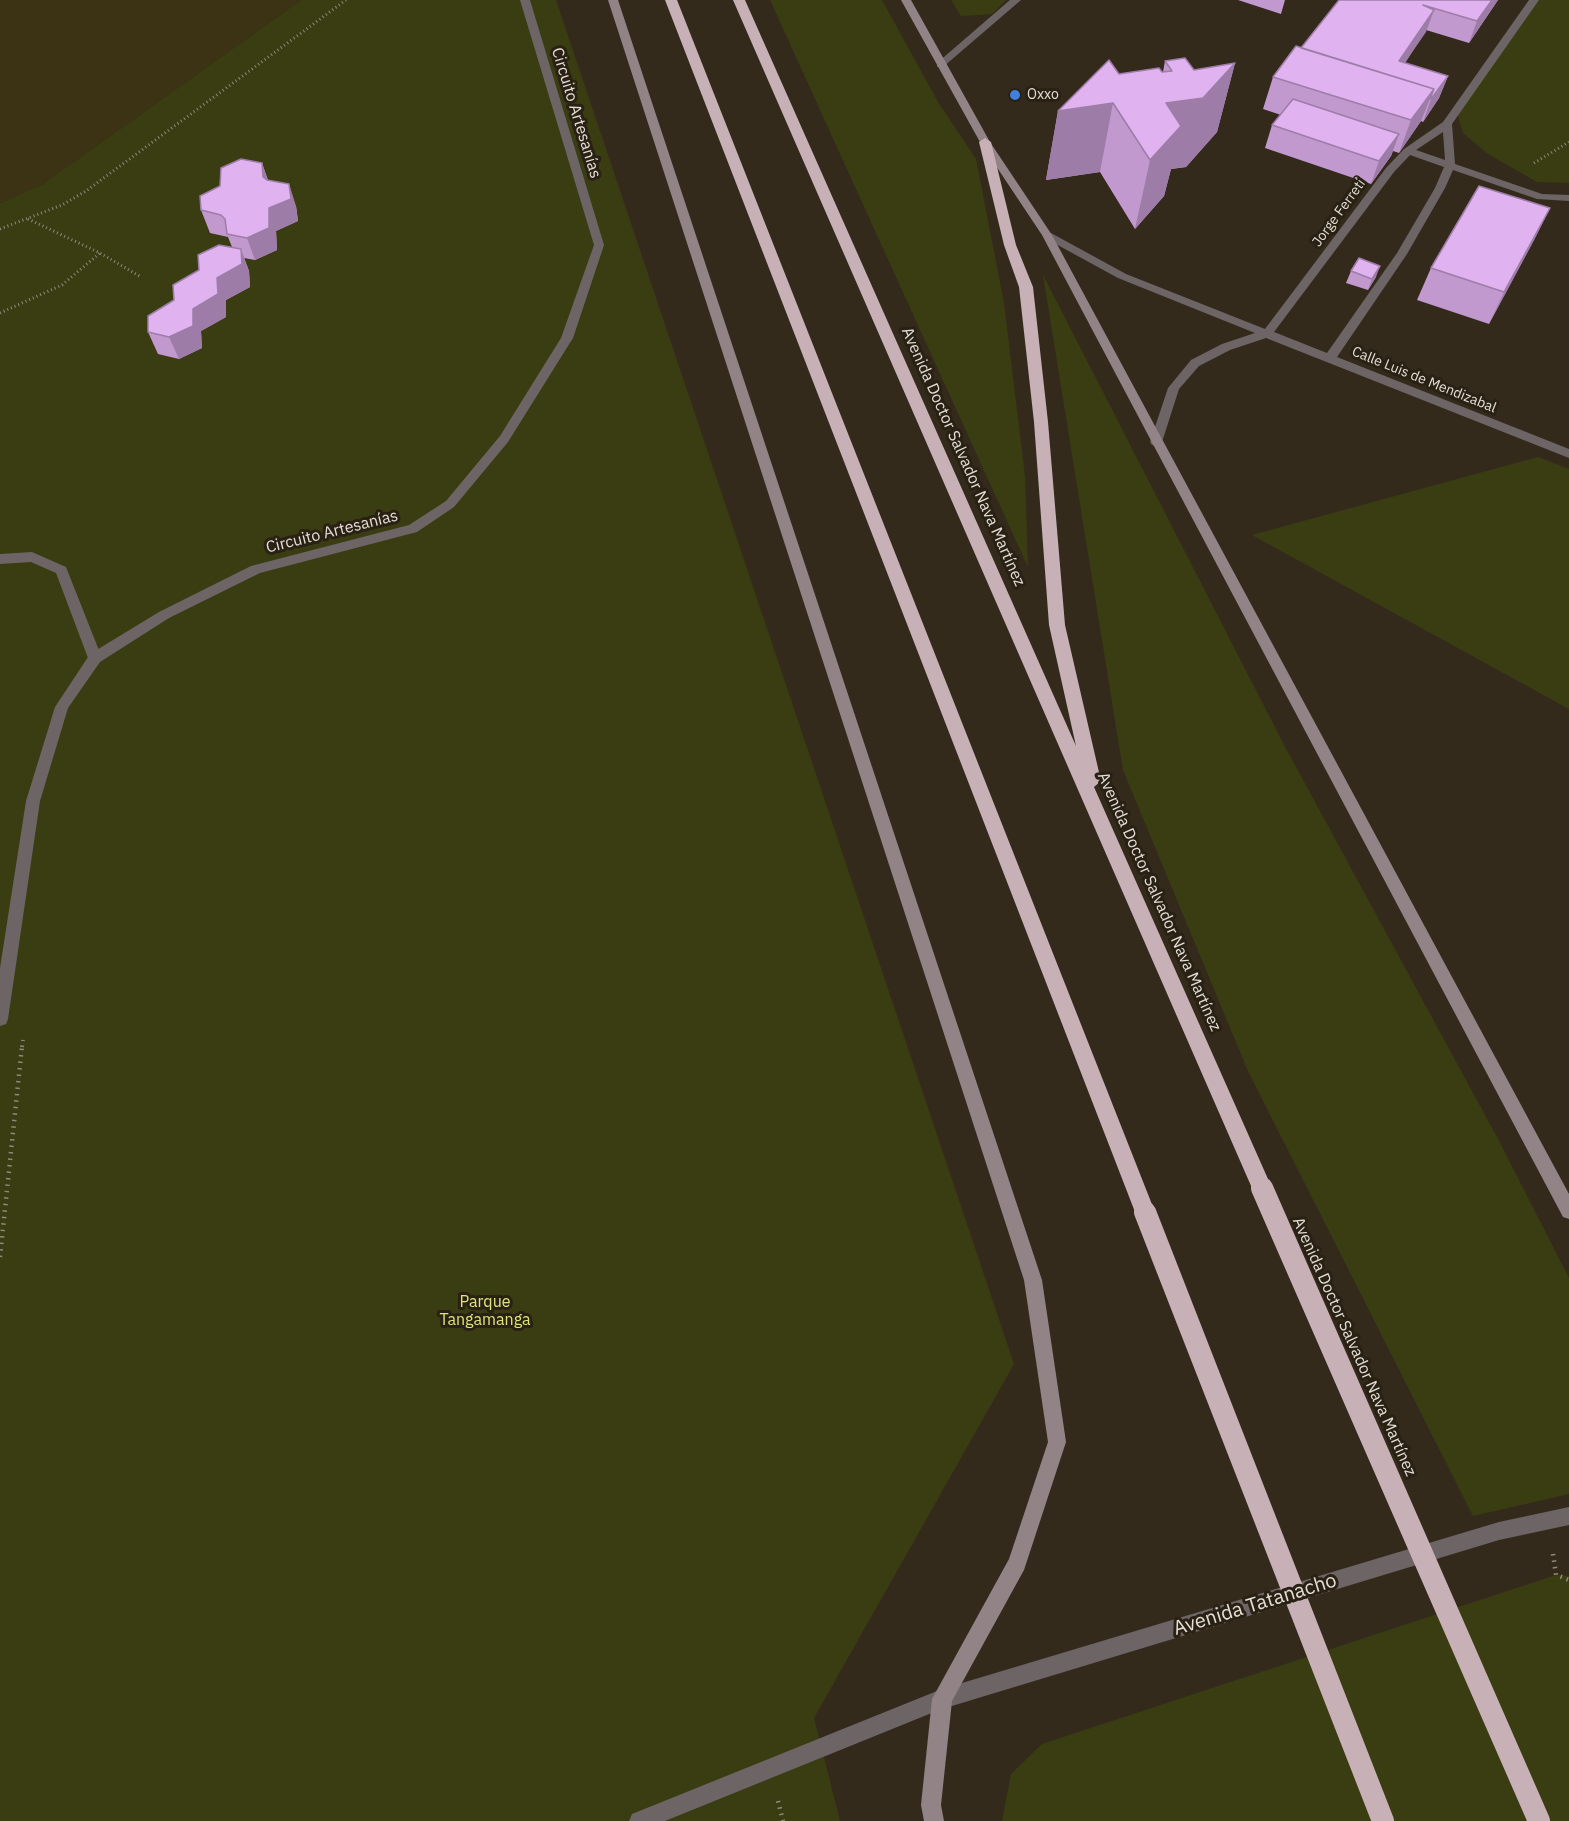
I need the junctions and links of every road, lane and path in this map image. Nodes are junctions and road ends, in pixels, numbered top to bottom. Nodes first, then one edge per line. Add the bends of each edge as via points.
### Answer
1 (346, 0) edge
2 (525, 0) edge
3 (613, 0) edge
4 (671, 0) edge
5 (739, 0) edge
6 (906, 0) edge
7 (1016, 0) edge
8 (1534, 0) edge
9 (940, 65) junction
10 (1447, 124) junction
11 (986, 142) junction
12 (1408, 151) junction
13 (1450, 164) junction
14 (1569, 198) edge
15 (27, 219) junction
16 (0, 229) edge
17 (1047, 235) junction
18 (100, 253) junction
19 (141, 277) dead end
20 (0, 313) edge
21 (1268, 333) junction
22 (1330, 358) junction
23 (1156, 442) junction
24 (1569, 454) edge
25 (0, 560) edge
26 (95, 658) junction
27 (1100, 820) junction
28 (0, 1019) edge
29 (24, 1034) dead end
30 (1569, 1211) edge
31 (0, 1257) edge
32 (1569, 1516) edge
33 (942, 1699) junction
34 (639, 1821) edge
35 (934, 1821) edge
36 (1383, 1821) edge
37 (1539, 1821) edge

1 - 15 path via 86,191
2 - 26 street, Circuito Artesanías via 599,245 567,338 504,440 450,504 413,529 256,568 164,615
3 - 33 main road via 1033,1280 1057,1442 1017,1563
4 - 36 highway, bridge
5 - 27 highway, Avenida Doctor Salvador Nava Martínez
6 - 9 main road
7 - 9 street
8 - 10 street, Jorge Ferreti
9 - 11 main road
10 - 12 street, Jorge Ferreti
10 - 13 street
11 - 17 main road
11 - 27 highway via 1010,245 1026,287 1057,625
12 - 13 street
12 - 21 street, Jorge Ferreti
13 - 14 street via 1541,196
13 - 22 street via 1402,254
15 - 16 path
15 - 18 path
17 - 21 street, Calle Luis de Mendizabal via 1122,276
17 - 23 main road
18 - 19 path
18 - 20 path via 62,285
21 - 22 street, Calle Luis de Mendizabal
21 - 23 street via 1226,347 1195,363 1174,388
22 - 24 street, Calle Luis de Mendizabal
23 - 30 main road
25 - 26 street via 32,557 61,570
26 - 28 street, Circuito Artesanías via 62,707 33,801
27 - 37 highway, Avenida Doctor Salvador Nava Martínez, bridge
29 - 31 path
32 - 33 street, Avenida Tatanacho via 1499,1531
33 - 34 street, Avenida Tatanacho
33 - 35 main road via 931,1805

